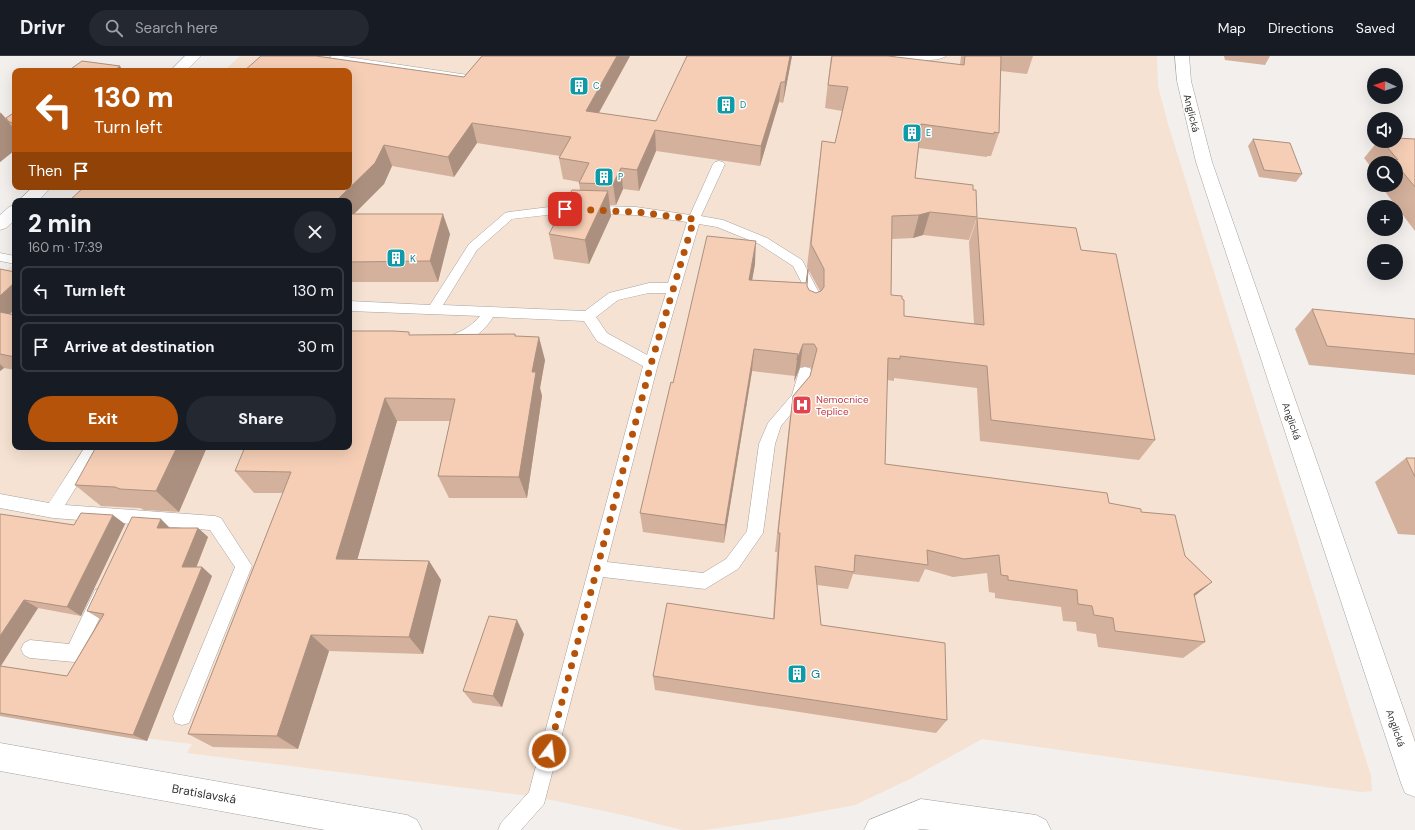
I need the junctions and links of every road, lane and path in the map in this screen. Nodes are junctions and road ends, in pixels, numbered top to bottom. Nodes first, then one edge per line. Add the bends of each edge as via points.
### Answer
1 (194, 56) edge
2 (487, 56) edge
3 (899, 56) edge
4 (941, 56) edge
5 (1182, 56) edge
6 (334, 57) edge
7 (180, 68) edge
8 (472, 78) junction
9 (450, 84) edge
10 (719, 164) edge
11 (40, 190) edge
12 (30, 198) edge
13 (12, 214) edge
14 (694, 219) junction
15 (0, 224) edge
16 (0, 257) edge
17 (12, 259) edge
18 (673, 288) junction
19 (352, 306) edge
20 (434, 309) junction
21 (812, 309) edge
22 (489, 312) junction
23 (588, 316) junction
24 (440, 344) edge
25 (651, 364) junction
26 (805, 372) dead end
27 (91, 450) edge
28 (0, 501) edge
29 (53, 511) junction
30 (597, 568) junction
31 (108, 581) edge
32 (30, 649) dead end
33 (182, 716) dead end
34 (0, 758) edge
35 (1415, 783) edge
36 (407, 830) edge
37 (508, 830) edge
38 (880, 830) edge
39 (1036, 830) edge

1 - 7 street
2 - 8 lane
3 - 4 lane
5 - 35 street, Anglická via 1184,81 1204,162
6 - 8 lane
8 - 9 lane
10 - 14 lane
11 - 12 street
13 - 15 street
14 - 18 lane
14 - 20 lane via 636,212 565,209 509,216 473,247
14 - 21 lane via 719,223 763,241 798,263 813,293
16 - 17 lane
18 - 23 lane via 649,288 614,296
18 - 25 lane
19 - 20 lane
20 - 22 lane
22 - 23 lane
22 - 24 lane via 484,322 464,338
23 - 25 lane via 602,337
25 - 30 lane
26 - 30 lane via 798,397 775,423 767,444 755,533 732,564 705,581
27 - 29 lane
28 - 29 lane
29 - 33 lane via 136,523 215,523 244,566
30 - 37 lane via 537,797
31 - 32 lane via 74,653
34 - 36 street, Bratislavská
38 - 39 street via 921,814

